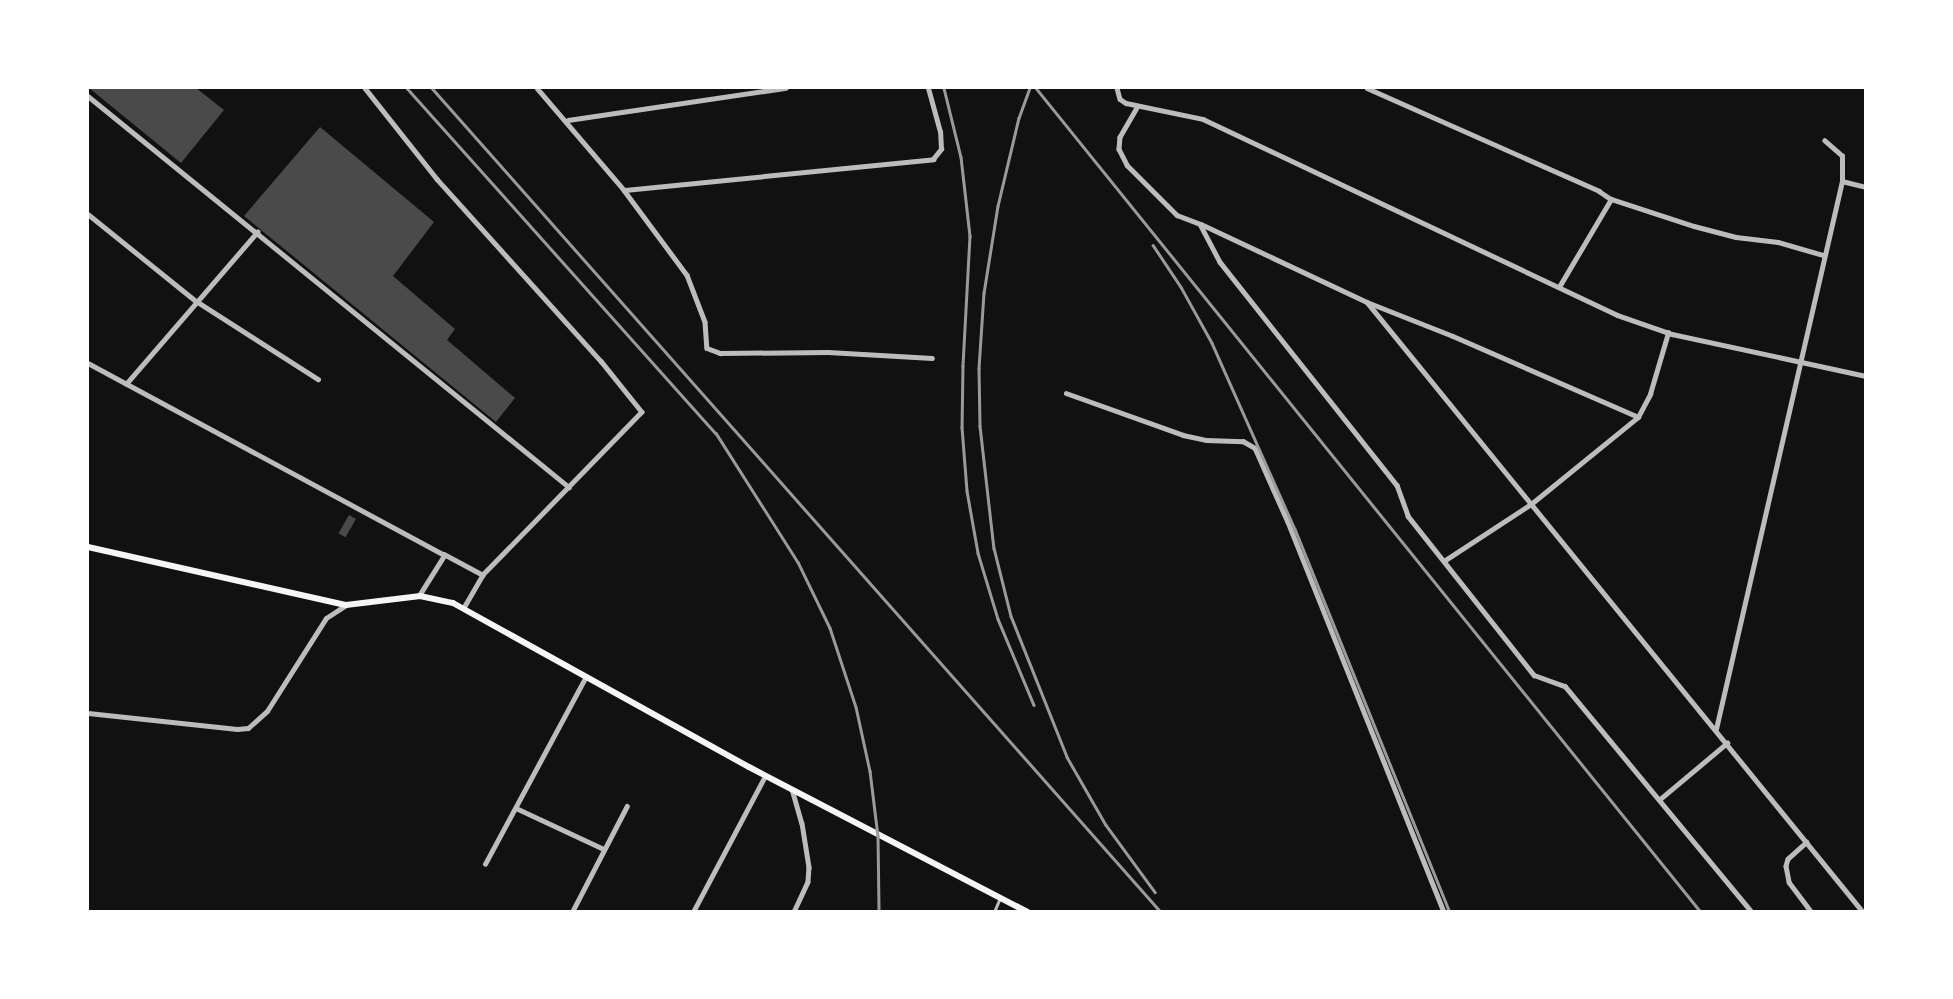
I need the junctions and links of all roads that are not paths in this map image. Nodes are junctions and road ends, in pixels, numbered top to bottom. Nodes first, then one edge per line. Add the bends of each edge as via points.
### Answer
1 (365, 88) edge
2 (537, 88) edge
3 (786, 88) edge
4 (928, 88) edge
5 (1117, 88) edge
6 (1367, 88) edge
7 (88, 96) edge
8 (1138, 106) junction
9 (567, 120) junction
10 (1825, 141) dead end
11 (1842, 181) junction
12 (1866, 187) edge
13 (624, 190) junction
14 (1611, 199) junction
15 (88, 214) edge
16 (1200, 224) junction
17 (257, 232) junction
18 (1824, 255) junction
19 (1559, 287) junction
20 (196, 300) junction
21 (1367, 302) junction
22 (1668, 333) junction
23 (932, 358) dead end
24 (88, 363) edge
25 (1801, 363) junction
26 (1866, 376) edge
27 (318, 379) dead end
28 (126, 384) junction
29 (1066, 393) dead end
30 (1638, 418) junction
31 (569, 486) junction
32 (1530, 504) junction
33 (88, 547) edge
34 (445, 555) junction
35 (1444, 561) junction
36 (483, 575) junction
37 (420, 596) junction
38 (346, 605) junction
39 (464, 608) junction
40 (585, 678) junction
41 (88, 713) edge
42 (1716, 730) junction
43 (1727, 743) junction
44 (765, 776) junction
45 (792, 789) junction
46 (1659, 800) junction
47 (627, 807) dead end
48 (516, 808) junction
49 (1807, 842) junction
50 (604, 849) junction
51 (485, 864) dead end
52 (1000, 898) junction
53 (572, 912) edge
54 (693, 912) edge
55 (794, 912) edge
56 (994, 912) edge
57 (1028, 912) edge
58 (1444, 912) edge
59 (1752, 912) edge
60 (1812, 912) edge
61 (1863, 912) edge

1 - 31 street via 437,178 642,412
2 - 9 street
3 - 9 street
4 - 13 street via 940,132 941,149 933,159
5 - 8 street via 1119,99
6 - 14 street
7 - 17 street
8 - 16 street via 1120,137 1123,158 1177,215
8 - 19 street via 1203,119
9 - 13 street
10 - 11 street via 1842,156
11 - 12 street
11 - 18 street
13 - 23 street via 687,275 705,321 707,348 720,353 828,352
14 - 18 street via 1694,226
14 - 19 street
15 - 20 street
16 - 21 street
16 - 35 street via 1220,262 1397,485 1408,516
17 - 20 street
17 - 31 street
18 - 25 street
19 - 22 street
20 - 27 street
20 - 28 street
21 - 30 street
21 - 32 street
22 - 25 street
22 - 30 street
24 - 28 street
25 - 26 street
25 - 42 street
28 - 34 street
29 - 58 street via 1206,440 1243,440 1255,448
30 - 32 street
31 - 36 street
32 - 35 street
32 - 42 street
33 - 38 main road
34 - 36 street
34 - 37 street
35 - 46 street via 1534,675 1565,686
36 - 39 street
37 - 38 main road
37 - 39 main road via 435,596
38 - 41 street via 326,618 267,711 248,728
39 - 40 main road
40 - 44 main road
40 - 48 street
42 - 43 street
43 - 46 street
43 - 49 street
44 - 45 main road
44 - 54 street
45 - 52 main road
45 - 55 street via 809,867 808,882
46 - 59 street
47 - 50 street
48 - 50 street
48 - 51 street
49 - 60 street via 1786,866 1788,882
49 - 61 street
50 - 53 street
52 - 56 lane
52 - 57 main road

